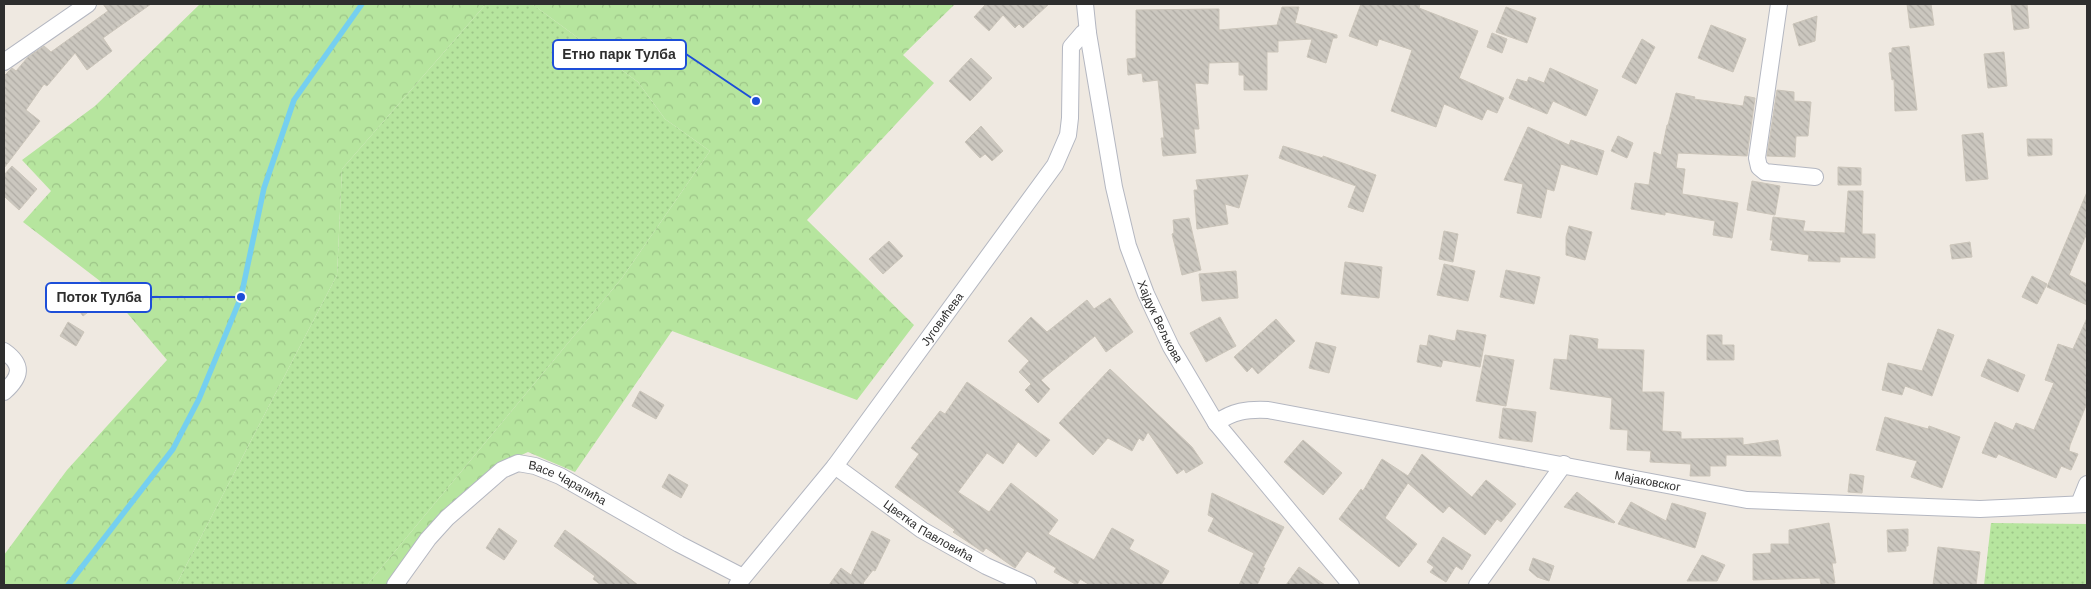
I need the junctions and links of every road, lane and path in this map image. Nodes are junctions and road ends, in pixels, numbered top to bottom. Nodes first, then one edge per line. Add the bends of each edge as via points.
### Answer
1 (88, 4) edge
2 (1085, 4) edge
3 (1779, 4) edge
4 (1088, 33) junction
5 (4, 62) edge
6 (1815, 177) dead end
7 (4, 351) edge
8 (4, 392) edge
9 (1216, 423) junction
10 (1564, 464) junction
11 (835, 466) junction
12 (2087, 484) edge
13 (2083, 504) edge
14 (740, 581) edge
15 (395, 585) edge
16 (1028, 585) edge
17 (1351, 585) edge
18 (1478, 585) edge

1 - 5 street
2 - 4 street, Хајдук Вељкова
3 - 6 street via 1757,158 1764,172
4 - 9 street, Хајдук Вељкова via 1114,187 1128,246 1171,348
4 - 11 street, Југовићева via 1083,33 1071,47 1068,135 1055,165
7 - 8 street via 17,362 18,369 17,377
9 - 10 street, Мајаковског via 1229,414 1246,409 1268,410
9 - 17 street, Хајдук Вељкова
10 - 13 street, Мајаковског via 1747,500 1980,509
10 - 18 street
11 - 14 street, Југовићева
11 - 16 street, Цветка Павловића via 922,530
12 - 13 street
14 - 15 street, Васе Чарапића via 560,476 518,463 502,470 447,518

